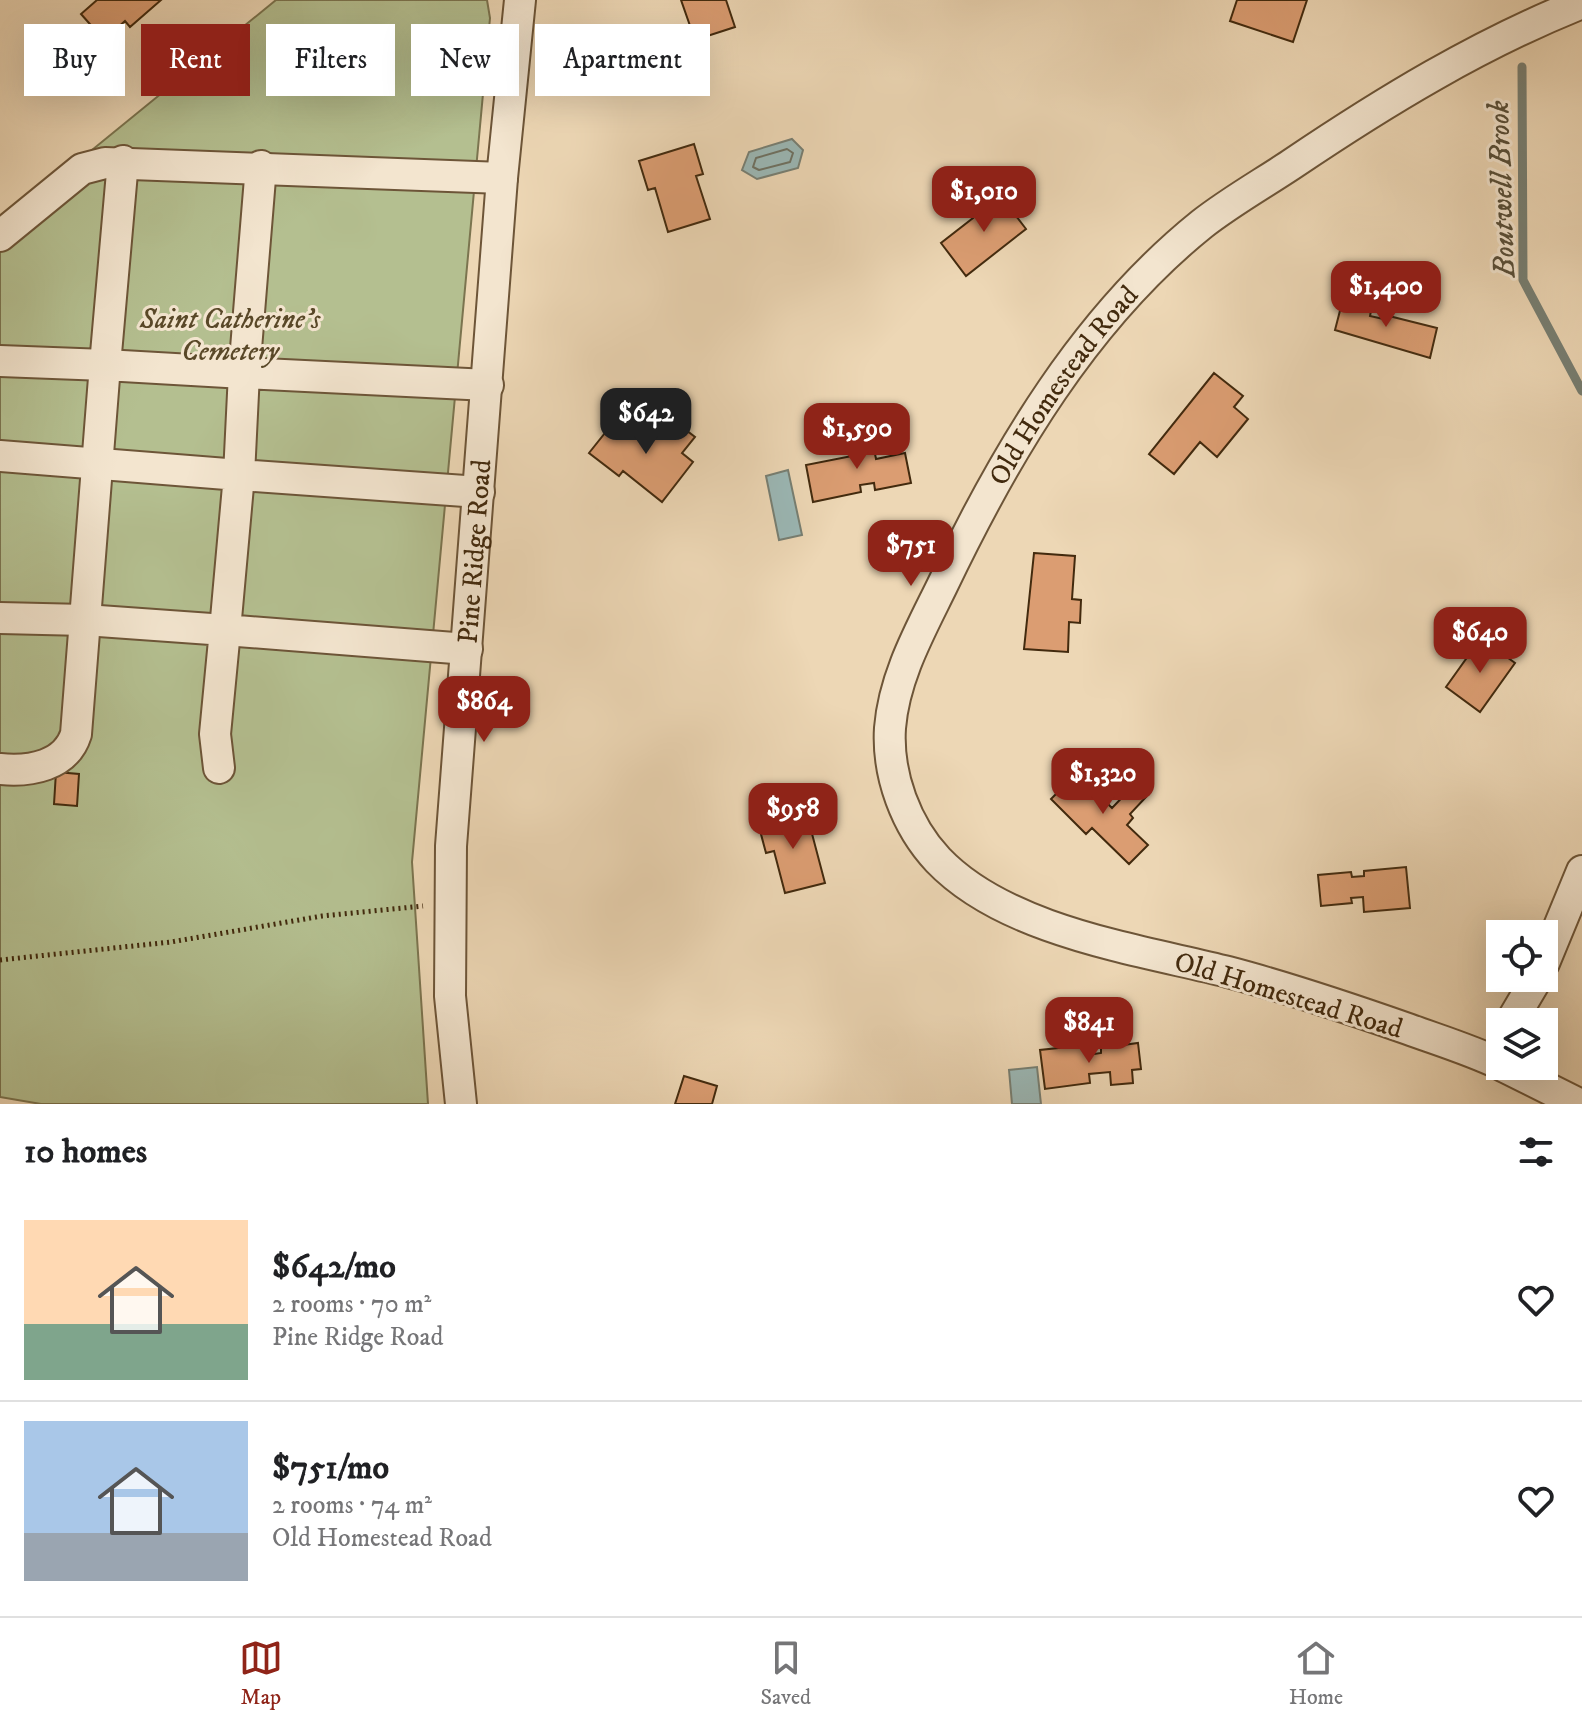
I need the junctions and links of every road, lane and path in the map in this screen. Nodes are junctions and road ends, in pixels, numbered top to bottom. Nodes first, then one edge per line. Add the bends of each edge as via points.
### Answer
1 (520, 0) edge
2 (1582, 3) edge
3 (123, 161) junction
4 (261, 166) junction
5 (502, 178) junction
6 (0, 236) edge
7 (0, 361) edge
8 (105, 365) junction
9 (244, 373) junction
10 (488, 385) junction
11 (0, 456) edge
12 (97, 464) junction
13 (239, 475) junction
14 (479, 492) junction
15 (0, 618) edge
16 (85, 620) junction
17 (225, 630) junction
18 (467, 649) junction
19 (219, 768) dead end
20 (0, 769) edge
21 (1582, 871) edge
22 (448, 904) junction
23 (1558, 929) edge
24 (0, 960) edge
25 (1486, 1053) edge
26 (1537, 1080) edge
27 (461, 1104) edge
28 (1579, 1104) edge

1 - 5 street, Pine Ridge Road
2 - 25 street, Old Homestead Road via 1395,96 1204,223 1126,293 1045,401 996,481 910,652 890,727 897,789 915,829 937,859 1011,911 1111,944 1336,1004
3 - 4 street
3 - 6 street via 82,169
3 - 8 street
4 - 5 street
4 - 9 street
5 - 10 street, Pine Ridge Road
7 - 8 street
8 - 9 street
8 - 12 street
9 - 10 street
9 - 13 street
10 - 14 street, Pine Ridge Road
11 - 12 street
12 - 13 street
12 - 16 street
13 - 14 street
13 - 17 street
14 - 18 street, Pine Ridge Road
15 - 16 street
16 - 17 street
16 - 20 street via 72,746 41,766
17 - 18 street
17 - 19 street via 215,734
18 - 22 street, Pine Ridge Road
21 - 23 street
22 - 24 path
22 - 27 street, Pine Ridge Road
26 - 28 street, Old Homestead Road

